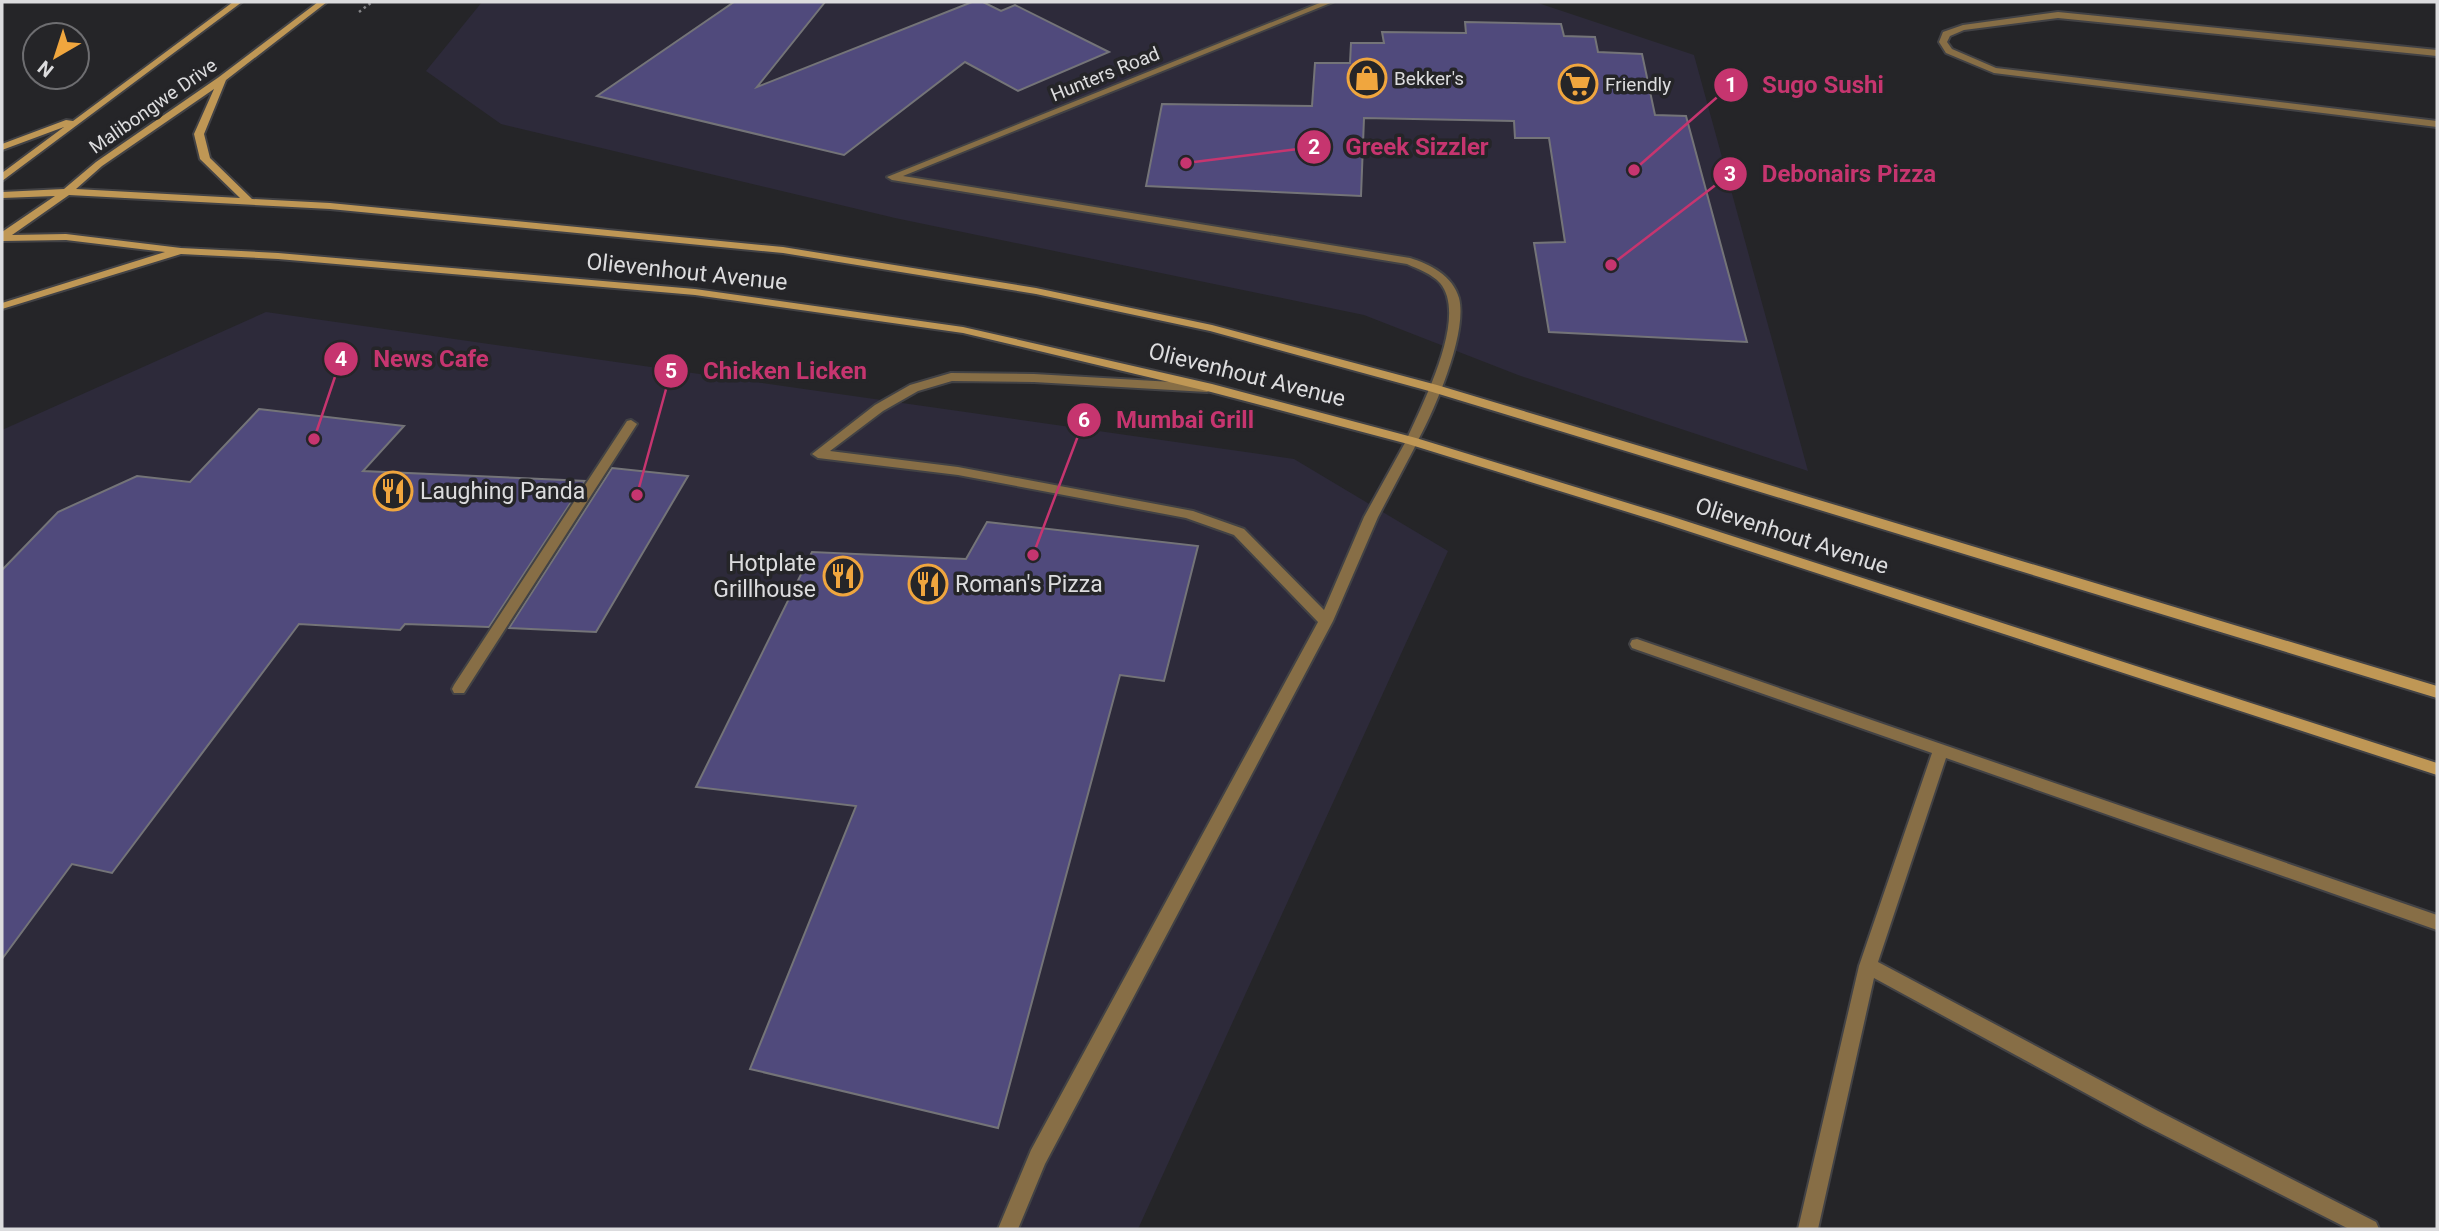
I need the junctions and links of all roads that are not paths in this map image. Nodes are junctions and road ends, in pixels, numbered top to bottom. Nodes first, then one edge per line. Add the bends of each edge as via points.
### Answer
1 (239, 2) edge
2 (323, 2) edge
3 (1329, 2) edge
4 (2437, 52) edge
5 (222, 79) junction
6 (83, 117) junction
7 (2437, 124) edge
8 (2, 147) edge
9 (2, 178) edge
10 (67, 192) junction
11 (2, 195) edge
12 (251, 203) junction
13 (2, 238) edge
14 (181, 251) junction
15 (2, 306) edge
16 (1212, 388) junction
17 (1433, 388) junction
18 (631, 424) dead end
19 (1412, 441) junction
20 (1326, 621) junction
21 (1637, 645) dead end
22 (459, 689) dead end
23 (2437, 692) edge
24 (1941, 750) junction
25 (2437, 769) edge
26 (2437, 922) edge
27 (1868, 966) junction
28 (1008, 1229) edge
29 (1808, 1229) edge
30 (2369, 1229) edge

1 - 6 street, Malibongwe Drive
2 - 5 street, Malibongwe Drive
3 - 17 street, Hunters Road via 892,177 1410,261 1448,285 1455,314 1451,344
4 - 7 street via 2058,15 1964,28 1946,34 1943,42 1950,51 1994,70
5 - 10 street, Malibongwe Drive via 99,164
5 - 12 street via 199,134 205,159
6 - 8 street
6 - 9 street, Malibongwe Drive
10 - 11 street, Olievenhout Avenue
10 - 12 street, Olievenhout Avenue
10 - 13 street, Malibongwe Drive
12 - 17 street, Olievenhout Avenue via 344,207 783,250 1035,291 1212,328
13 - 14 street, Olievenhout Avenue via 66,237
14 - 15 street
14 - 16 street, Olievenhout Avenue via 695,292 963,330
16 - 19 street, Olievenhout Avenue
16 - 20 street via 951,377 914,388 879,408 818,454 958,471 1188,514 1238,532
17 - 19 street
17 - 23 street, Olievenhout Avenue
18 - 22 street
19 - 20 street via 1371,517
19 - 25 street, Olievenhout Avenue
20 - 28 street via 1038,1157
21 - 24 street
24 - 26 street
24 - 27 street
27 - 29 street
27 - 30 street

